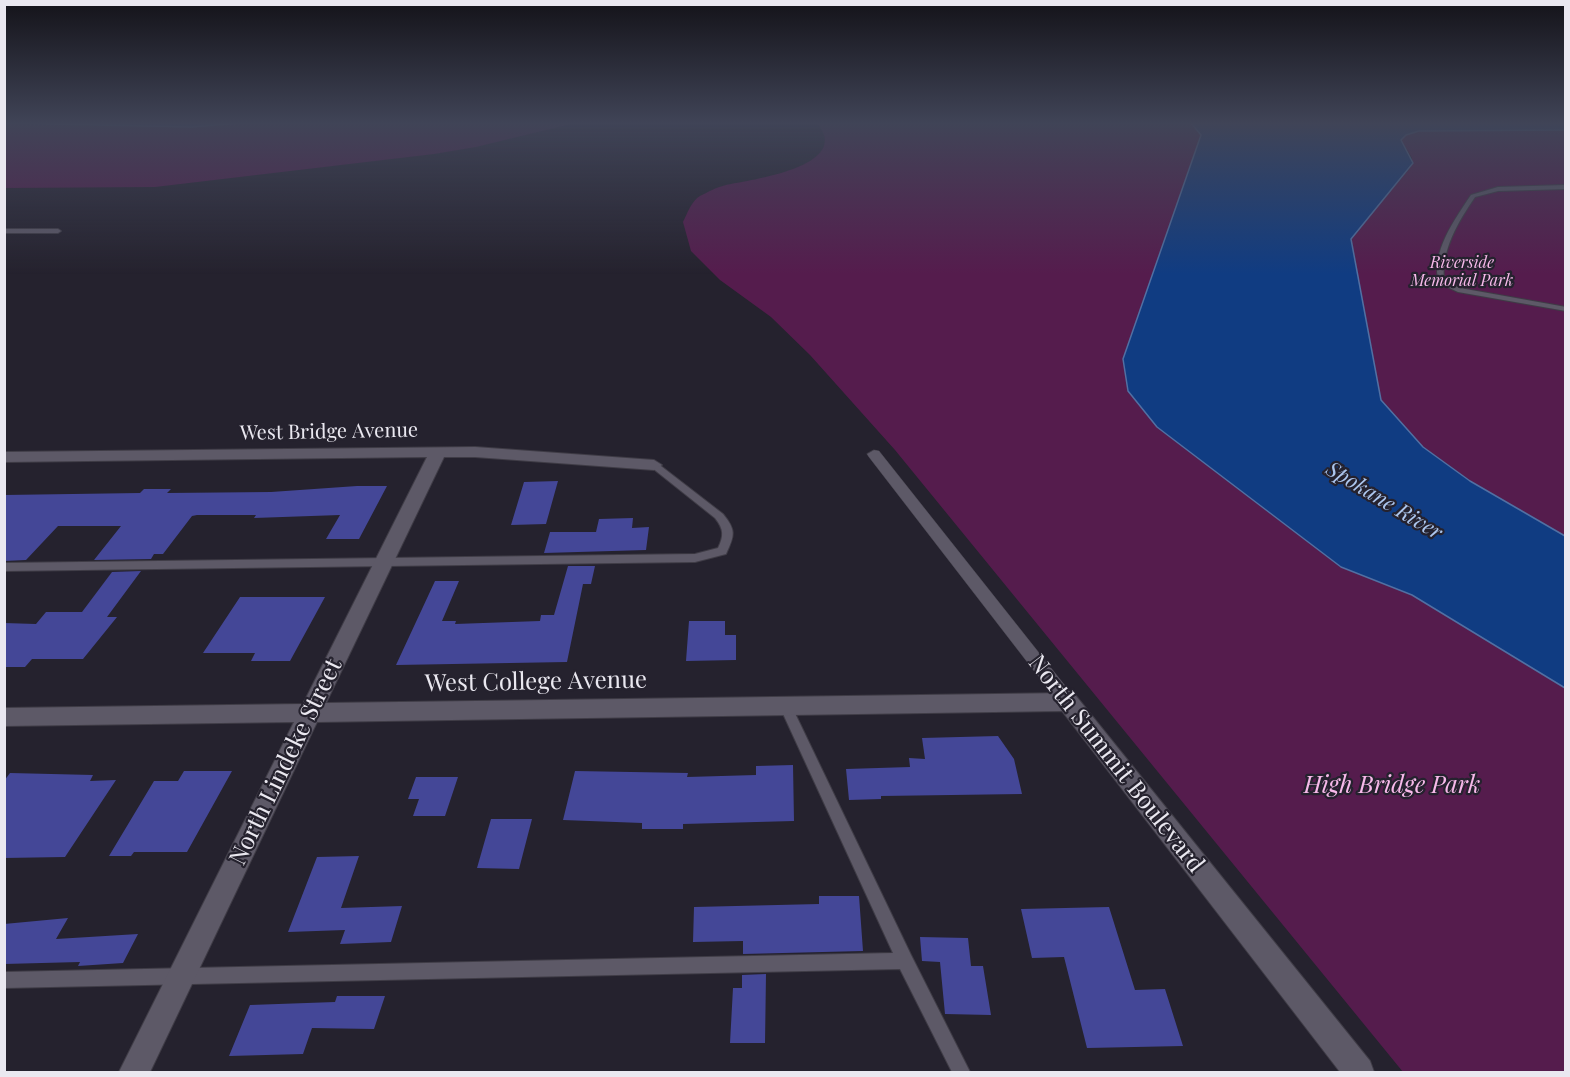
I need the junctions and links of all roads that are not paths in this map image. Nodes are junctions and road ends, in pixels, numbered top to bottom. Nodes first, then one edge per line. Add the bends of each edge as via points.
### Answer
1 (1566, 187) edge
2 (4, 231) edge
3 (18, 231) junction
4 (58, 231) dead end
5 (4, 239) edge
6 (1566, 309) edge
7 (438, 452) junction
8 (874, 454) dead end
9 (4, 457) edge
10 (654, 465) joint
11 (383, 563) junction
12 (4, 567) edge
13 (1068, 702) junction
14 (785, 705) junction
15 (310, 712) junction
16 (4, 717) edge
17 (905, 962) junction
18 (181, 977) junction
19 (4, 981) edge
20 (134, 1072) edge
21 (961, 1072) edge
22 (1359, 1072) edge

1 - 6 lane via 1498,189 1473,196 1455,227 1439,276 1441,282 1458,290
2 - 3 lane
3 - 4 lane
3 - 5 lane
7 - 9 street, West Bridge Avenue
7 - 10 street, West Bridge Avenue via 505,453
7 - 11 street, North Lindeke Street
8 - 13 street, North Summit Boulevard
10 - 11 lane via 724,521 729,538 722,551 695,558
11 - 12 lane
11 - 15 street, North Lindeke Street
13 - 14 street, West College Avenue
13 - 22 street, North Summit Boulevard
14 - 15 street, West College Avenue
14 - 17 lane
15 - 16 street, West College Avenue
15 - 18 street, North Lindeke Street
17 - 18 lane
17 - 21 lane
18 - 19 lane
18 - 20 street, North Lindeke Street

